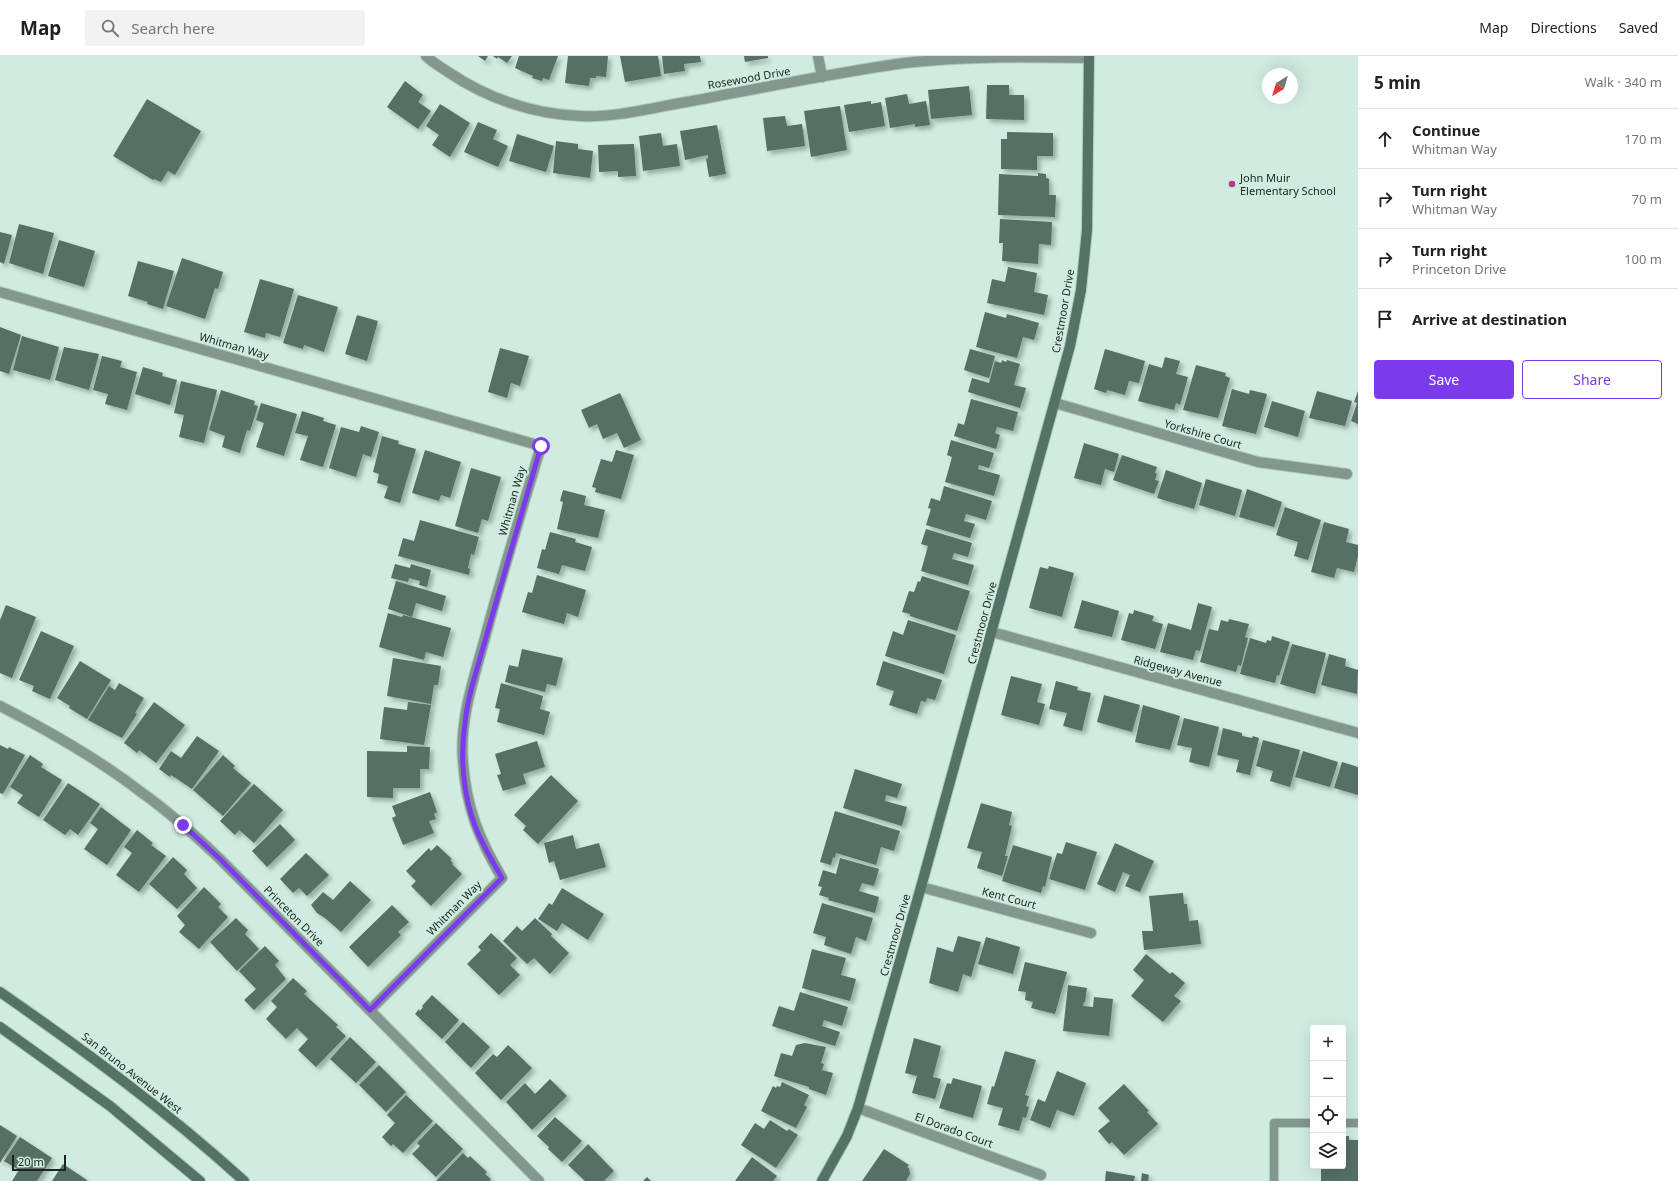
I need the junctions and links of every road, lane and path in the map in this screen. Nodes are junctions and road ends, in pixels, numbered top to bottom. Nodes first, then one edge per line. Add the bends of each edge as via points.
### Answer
1 (426, 56) edge
2 (818, 56) edge
3 (1089, 57) edge
4 (822, 77) junction
5 (0, 292) edge
6 (1055, 404) junction
7 (1347, 474) dead end
8 (992, 632) junction
9 (0, 706) edge
10 (1358, 733) edge
11 (921, 887) junction
12 (1091, 933) dead end
13 (0, 992) edge
14 (370, 1010) junction
15 (0, 1026) edge
16 (858, 1108) junction
17 (1310, 1123) edge
18 (1346, 1123) edge
19 (1358, 1123) edge
20 (1041, 1175) dead end
21 (200, 1181) edge
22 (244, 1181) edge
23 (539, 1181) edge
24 (822, 1181) edge
25 (1274, 1181) edge

1 - 4 street, Rosewood Drive via 461,81 499,99 539,112 581,116 625,113
2 - 4 street
3 - 4 street, Rosewood Drive via 975,56 903,63
3 - 6 street, Crestmoor Drive via 1087,230 1081,290
5 - 14 street, Whitman Way via 541,446 472,686 464,724 463,760 467,796 475,825 502,878
6 - 7 street, Yorkshire Court via 1258,462
6 - 8 street, Crestmoor Drive
8 - 10 street, Ridgeway Avenue
8 - 11 street, Crestmoor Drive
9 - 14 street, Princeton Drive via 44,728 93,758 183,825
11 - 12 street, Kent Court
11 - 16 street, Crestmoor Drive
13 - 22 street, San Bruno Avenue West via 118,1076
14 - 23 street, Princeton Drive
15 - 21 street via 110,1106
16 - 20 street, El Dorado Court
16 - 24 street, Crestmoor Drive via 847,1136
17 - 25 lane via 1274,1123
18 - 19 lane

